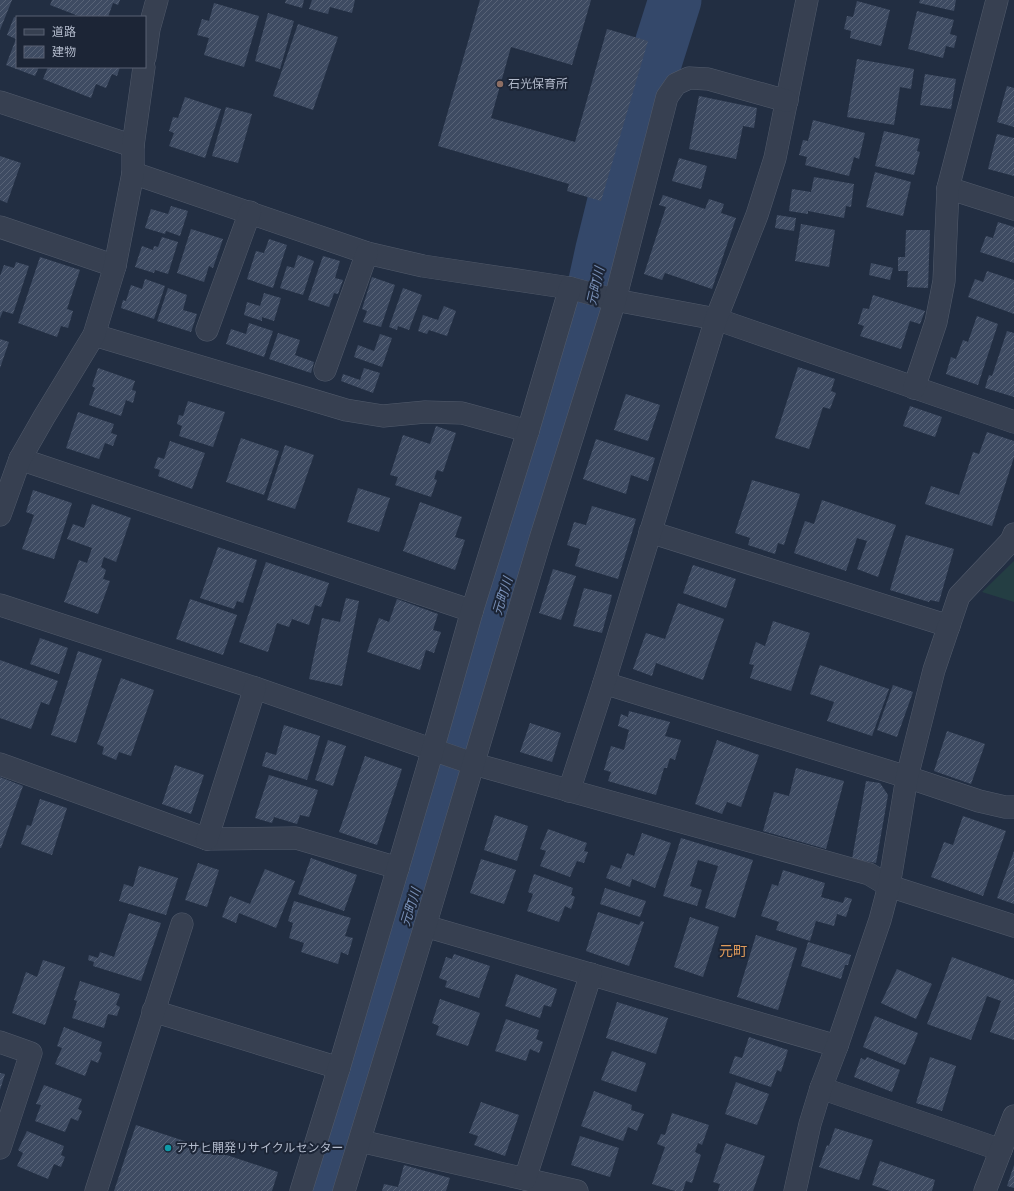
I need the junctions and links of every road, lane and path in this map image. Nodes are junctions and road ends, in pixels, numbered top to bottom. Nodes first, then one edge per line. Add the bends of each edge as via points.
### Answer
1 (158, 0) edge
2 (807, 0) edge
3 (997, 0) edge
4 (146, 50) edge
5 (144, 68) edge
6 (787, 101) junction
7 (0, 102) edge
8 (133, 146) junction
9 (133, 173) junction
10 (948, 188) junction
11 (1014, 209) edge
12 (250, 212) junction
13 (0, 227) edge
14 (367, 253) junction
15 (115, 266) junction
16 (570, 288) junction
17 (615, 300) junction
18 (716, 319) junction
19 (206, 330) dead end
20 (94, 335) junction
21 (326, 370) dead end
22 (914, 388) junction
23 (1014, 422) edge
24 (528, 431) junction
25 (20, 459) junction
26 (0, 515) edge
27 (650, 532) junction
28 (1014, 534) edge
29 (0, 605) edge
30 (472, 611) junction
31 (949, 626) junction
32 (604, 683) junction
33 (255, 688) junction
34 (433, 749) junction
35 (0, 764) edge
36 (474, 764) junction
37 (907, 777) junction
38 (569, 791) junction
39 (1014, 807) edge
40 (208, 839) junction
41 (398, 868) junction
42 (889, 886) junction
43 (182, 924) dead end
44 (425, 926) junction
45 (1014, 926) edge
46 (592, 974) junction
47 (153, 1011) junction
48 (0, 1042) edge
49 (837, 1046) junction
50 (339, 1068) junction
51 (821, 1088) junction
52 (1014, 1116) edge
53 (360, 1141) junction
54 (0, 1148) edge
55 (1001, 1150) junction
56 (525, 1179) junction
57 (96, 1191) edge
58 (301, 1191) edge
59 (344, 1191) edge
60 (577, 1191) edge
61 (795, 1191) edge
62 (985, 1191) edge

1 - 4 street
2 - 6 street
3 - 10 street
5 - 8 street
6 - 17 street via 708,79 689,78 676,84 667,97
6 - 18 street via 775,158 757,215
7 - 8 street
8 - 9 street
9 - 12 street
9 - 15 street
10 - 11 street
10 - 22 street via 944,281 936,322
12 - 14 street
12 - 19 street
13 - 15 street
14 - 16 street via 423,266
14 - 21 street
15 - 20 street
16 - 17 street
16 - 24 street
17 - 18 street
17 - 36 street
18 - 22 street
18 - 27 street
20 - 24 street via 346,410 383,416 426,412 462,413
20 - 25 street
22 - 23 street
24 - 30 street
25 - 26 street
25 - 30 street
27 - 31 street
27 - 32 street
28 - 31 street via 1011,541 959,596
29 - 33 street
30 - 34 street
31 - 37 street via 934,670
32 - 37 street
32 - 38 street
33 - 34 street
33 - 40 street
34 - 36 street
34 - 41 street
35 - 40 street
36 - 38 street
36 - 44 street
37 - 39 street via 979,801
37 - 42 street
38 - 42 street via 869,874
40 - 41 street via 296,838
41 - 50 street
42 - 45 street
42 - 49 street
43 - 47 street
44 - 46 street
44 - 53 street
46 - 49 street
46 - 56 street
47 - 50 street
47 - 57 street
48 - 54 street via 31,1053
49 - 51 street
50 - 58 street
51 - 55 street
51 - 61 street
52 - 55 street
53 - 56 street
53 - 59 street
55 - 62 street
56 - 60 street

